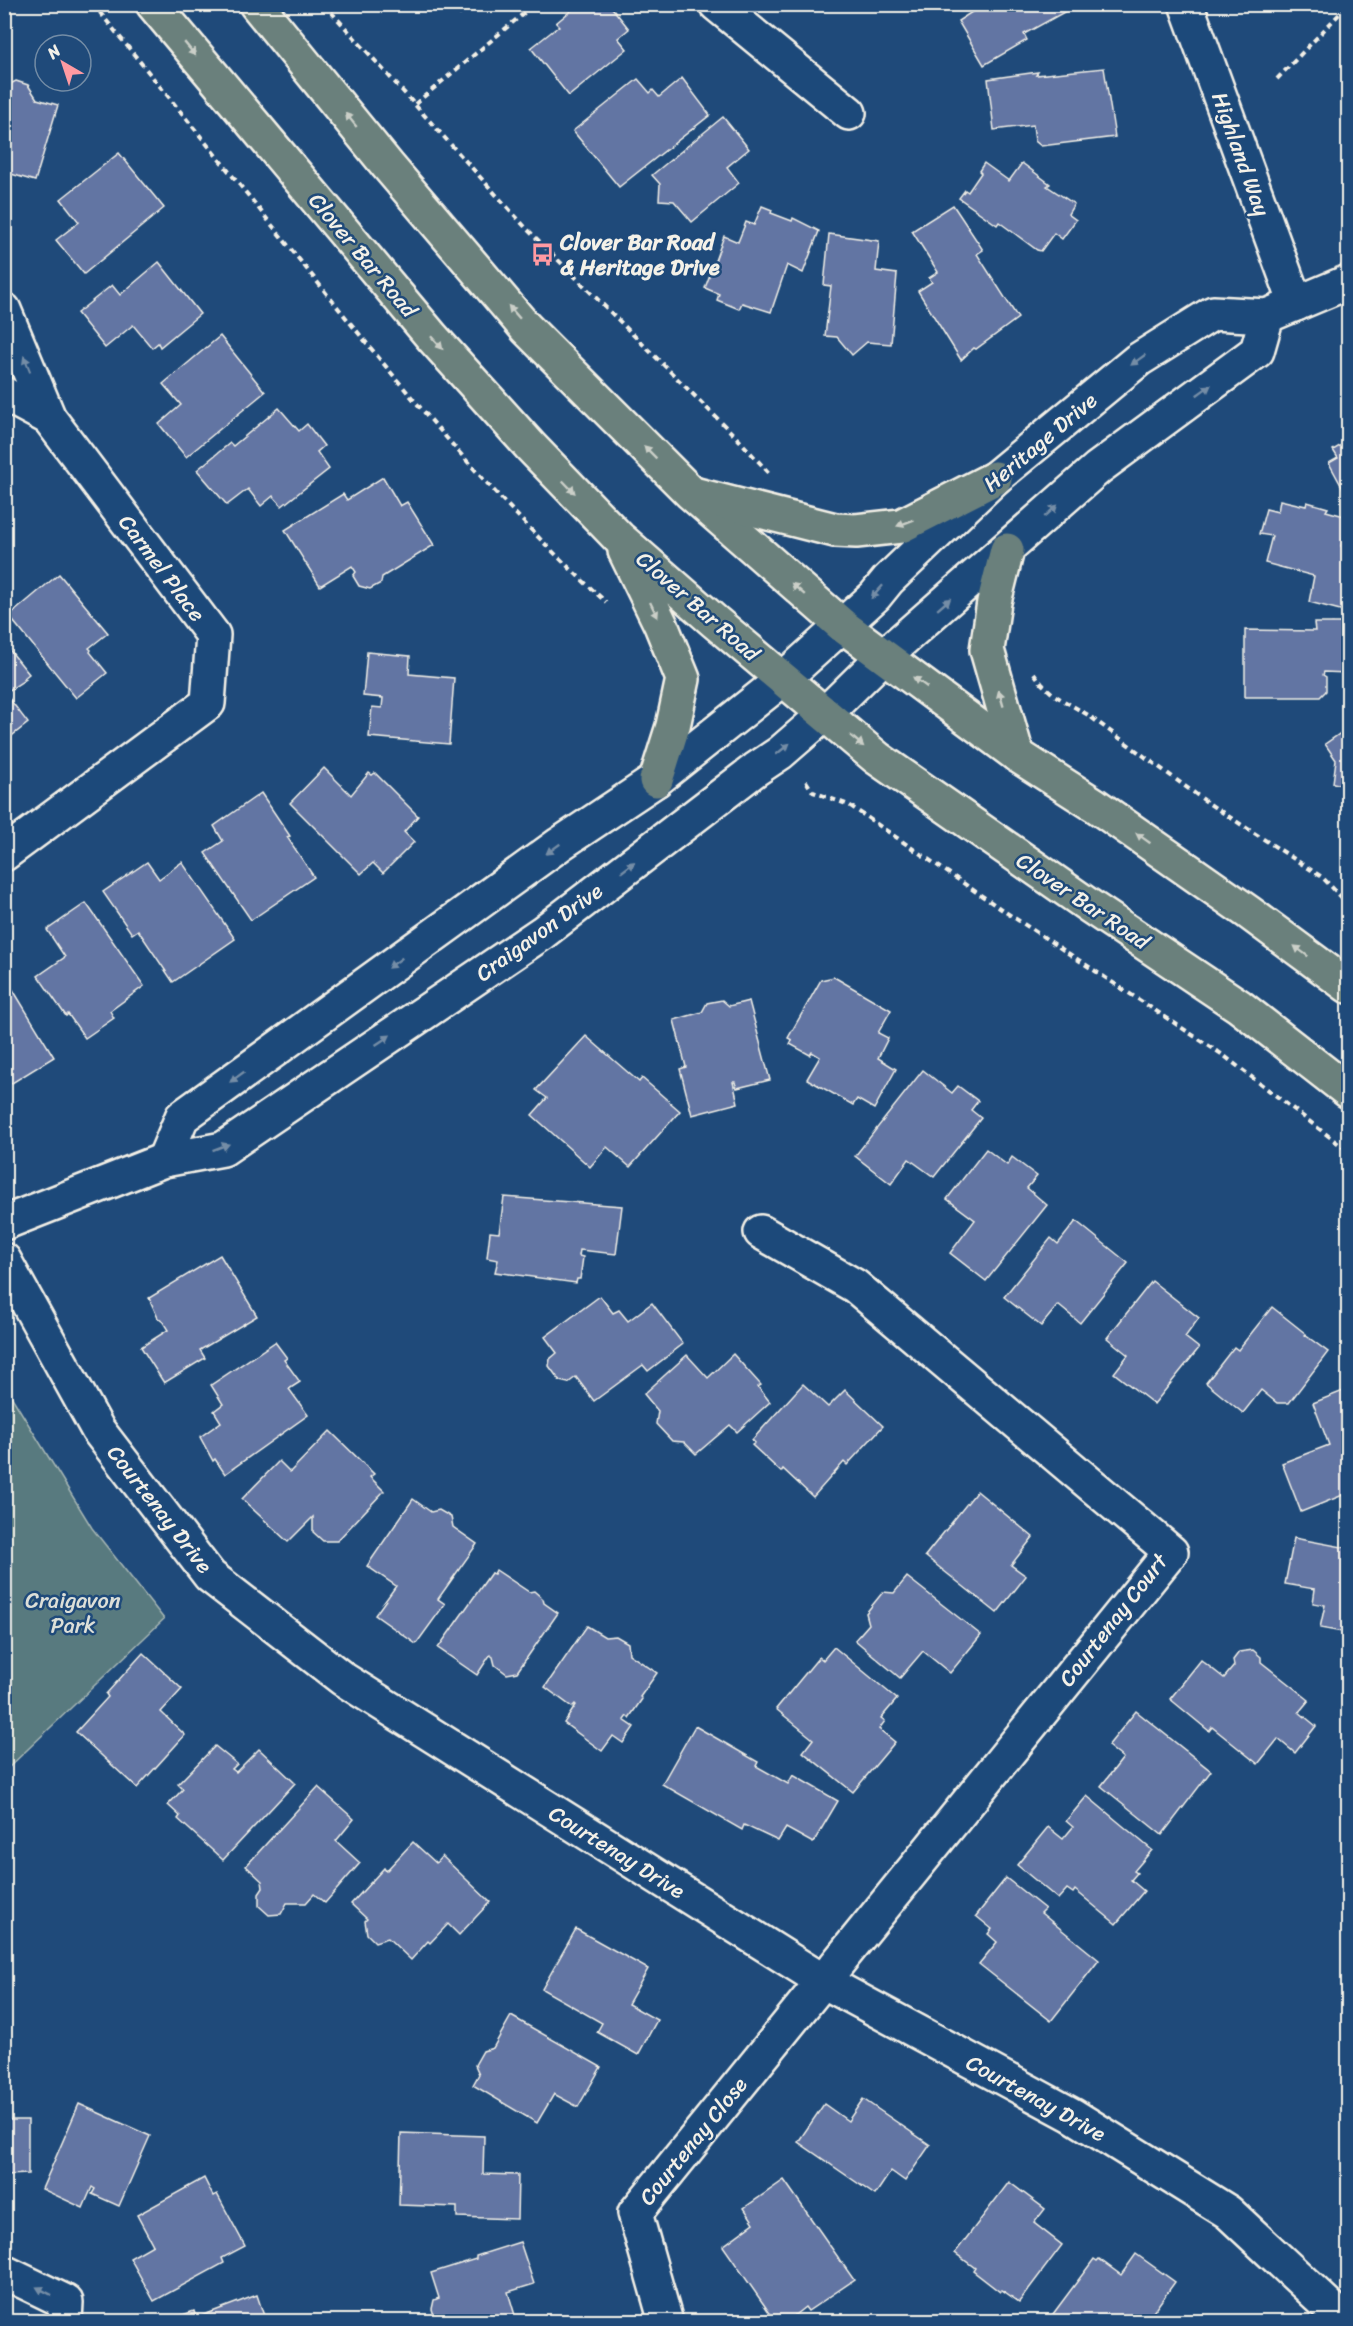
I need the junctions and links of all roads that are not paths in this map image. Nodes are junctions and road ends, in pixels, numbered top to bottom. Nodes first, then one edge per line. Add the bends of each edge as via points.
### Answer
1 (153, 4) edge
2 (256, 4) edge
3 (716, 4) edge
4 (1186, 4) edge
5 (849, 113) dead end
6 (1348, 282) edge
7 (4, 310) edge
8 (1281, 310) junction
9 (4, 394) edge
10 (49, 418) junction
11 (994, 478) junction
12 (691, 493) junction
13 (620, 538) junction
14 (1007, 549) junction
15 (843, 626) junction
16 (885, 656) junction
17 (783, 679) junction
18 (825, 714) junction
19 (1017, 754) junction
20 (656, 780) junction
21 (4, 854) edge
22 (1348, 986) edge
23 (1348, 1091) edge
24 (164, 1160) junction
25 (4, 1223) edge
26 (761, 1232) dead end
27 (4, 1260) edge
28 (823, 1982) junction
29 (4, 2272) edge
30 (66, 2322) edge
31 (666, 2322) edge
32 (1346, 2322) edge

1 -> 13 main road, Clover Bar Road via 432,338
12 -> 2 main road via 526,327
3 - 5 street
4 - 8 street, Highland Way
6 - 8 street, Heritage Drive
10 -> 7 street, Carmel Place
8 -> 11 street, Heritage Drive via 1214,313 1138,360
14 -> 8 street via 1098,468 1257,351
9 - 10 street, Carmel Place
10 - 21 street, Carmel Place via 213,635 208,703
11 -> 12 main road via 901,526 856,531 835,530
11 -> 15 street, Heritage Drive
15 -> 12 main road
13 - 17 main road, Clover Bar Road
13 -> 20 main road via 683,679
16 -> 14 street
19 -> 14 main road via 987,650
15 - 16 main road
15 - 17 street
16 - 18 street, Craigavon Drive
19 -> 16 main road
17 - 18 main road, Clover Bar Road
17 - 20 street
18 -> 23 main road, Clover Bar Road via 877,758 1239,1006
24 -> 18 street, Craigavon Drive via 223,1149 272,1116 542,933 780,753
22 -> 19 main road via 1220,892
20 -> 24 street via 560,844 182,1117
24 - 25 street, Craigavon Drive
26 - 28 street, Courtenay Court via 855,1286 1172,1552
27 - 28 street, Courtenay Drive via 98,1430 210,1576 343,1679
28 - 31 street, Courtenay Close via 635,2212
28 - 32 street, Courtenay Drive via 1071,2115 1228,2212
30 -> 29 street via 66,2302

